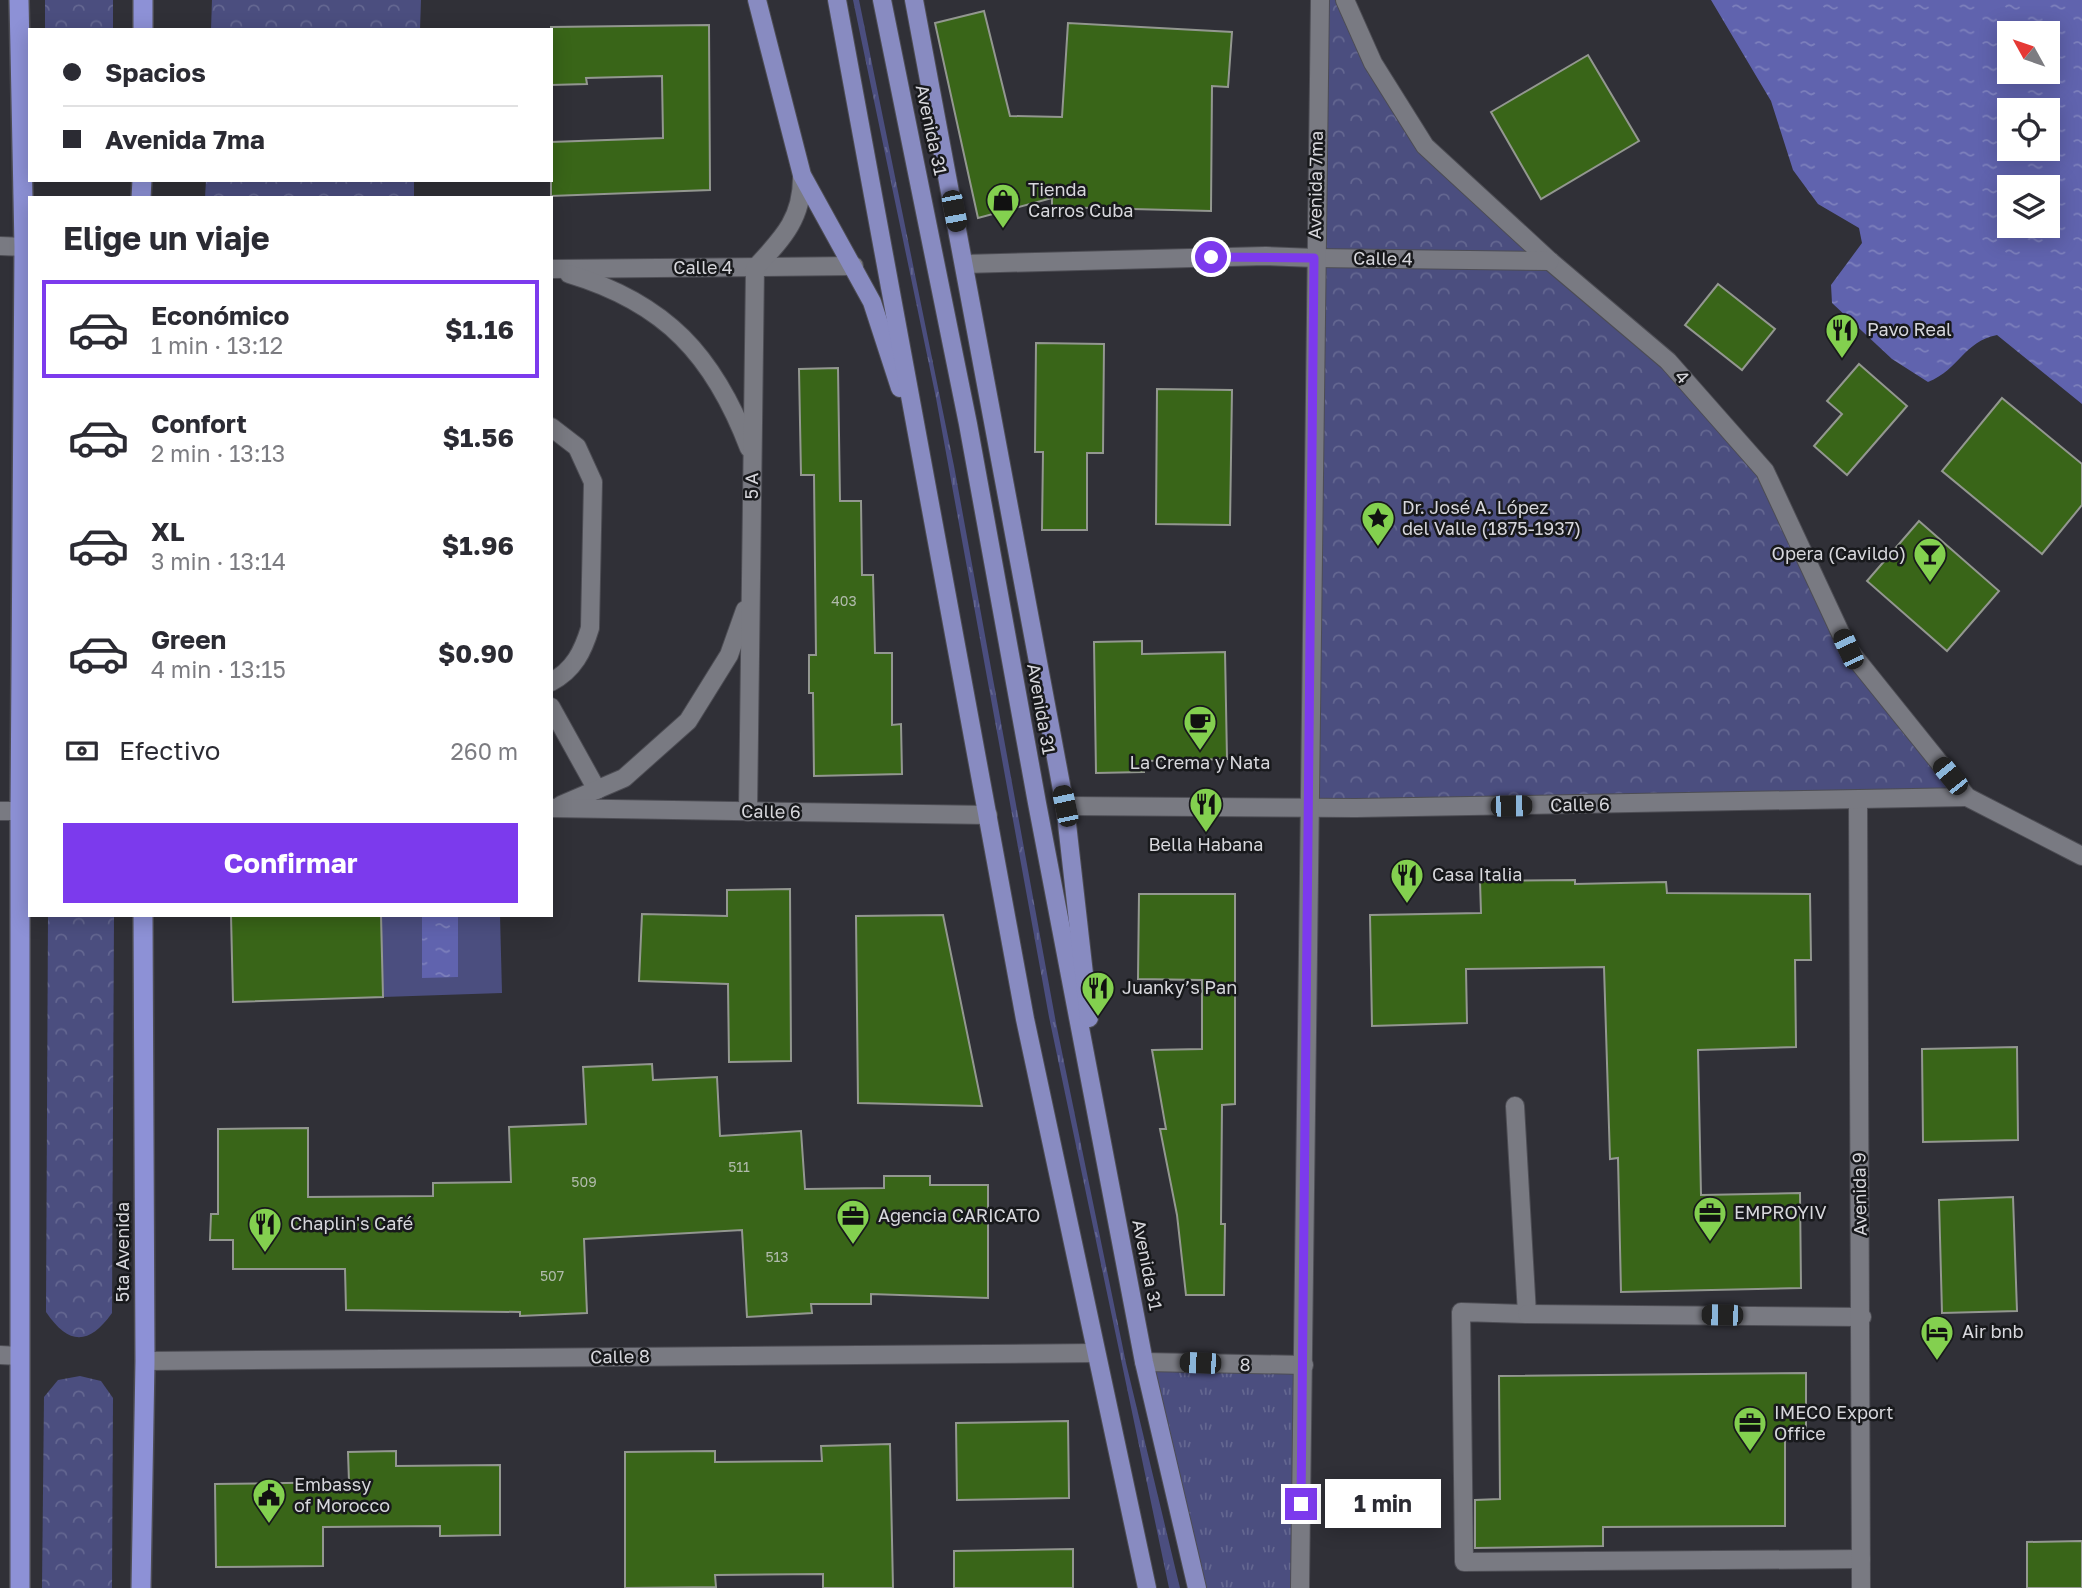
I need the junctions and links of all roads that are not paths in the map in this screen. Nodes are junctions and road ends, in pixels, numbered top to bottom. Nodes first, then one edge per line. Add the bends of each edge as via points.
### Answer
1 (19, 0) edge
2 (143, 0) edge
3 (757, 0) edge
4 (838, 0) edge
5 (882, 0) edge
6 (914, 0) edge
7 (1320, 0) edge
8 (1345, 0) edge
9 (142, 28) edge
10 (802, 175) junction
11 (0, 246) edge
12 (24, 247) junction
13 (1314, 258) junction
14 (1550, 261) junction
15 (964, 264) junction
16 (854, 266) junction
17 (755, 268) junction
18 (553, 269) edge
19 (553, 269) edge
20 (553, 429) edge
21 (922, 454) junction
22 (752, 456) junction
23 (750, 596) junction
24 (553, 680) edge
25 (553, 711) edge
26 (597, 790) junction
27 (1967, 797) junction
28 (1857, 800) junction
29 (1065, 806) junction
30 (553, 808) edge
31 (1308, 808) junction
32 (10, 811) edge
33 (748, 812) junction
34 (988, 815) junction
35 (2082, 856) edge
36 (142, 917) edge
37 (1516, 1106) dead end
38 (1104, 1154) junction
39 (1527, 1314) junction
40 (1862, 1317) junction
41 (1096, 1353) junction
42 (10, 1355) edge
43 (145, 1362) junction
44 (1144, 1362) junction
45 (1304, 1365) junction
46 (1861, 1559) junction
47 (20, 1588) edge
48 (141, 1588) edge
49 (1147, 1588) edge
50 (1197, 1588) edge
51 (1300, 1588) edge
52 (1861, 1588) edge

1 - 12 highway
2 - 9 highway
3 - 10 main road
4 - 21 main road
5 - 38 main road, Avenida 31 via 963,397
6 - 15 main road
7 - 13 street, Avenida 7ma
8 - 14 street, 4 via 1373,63 1425,146
10 - 16 main road
10 - 17 street via 802,199 786,234
11 - 12 street
12 - 32 highway
13 - 14 street, Calle 4
13 - 15 street, Calle 4
13 - 31 street, Avenida 7ma
14 - 27 street, 4 via 1668,361 1766,471 1848,649
15 - 29 main road
16 - 17 street, Calle 4
16 - 21 main road via 872,302
17 - 18 street, Calle 4
17 - 22 street, 5 A
19 - 22 street, Calle 4 via 604,285 649,308 694,348 731,401
20 - 24 street via 577,447 593,482 590,628 574,664
21 - 34 main road
22 - 23 street, 5 A
23 - 26 street, Calle 6 via 729,656 688,721 624,778
23 - 33 street, 5 A
25 - 26 street
26 - 30 street, Calle 6
27 - 28 street, Calle 6
27 - 35 street, Calle 6
28 - 31 street, Calle 6
28 - 40 street, Avenida 9
29 - 31 street, Calle 6
29 - 38 main road
30 - 33 street, Calle 6
31 - 45 street, Avenida 7ma
32 - 42 highway
33 - 34 street, Calle 6
34 - 41 main road via 1025,1019
36 - 43 highway, 5ta Avenida
37 - 39 street
38 - 44 main road, Avenida 31
39 - 40 street
39 - 46 street via 1461,1312 1464,1562
40 - 46 street, Avenida 9
41 - 43 street, Calle 8
41 - 49 main road
42 - 47 highway
43 - 48 highway, 5ta Avenida
44 - 45 street, 8
44 - 50 main road, Avenida 31
45 - 51 street, Avenida 7ma
46 - 52 street, Avenida 9

